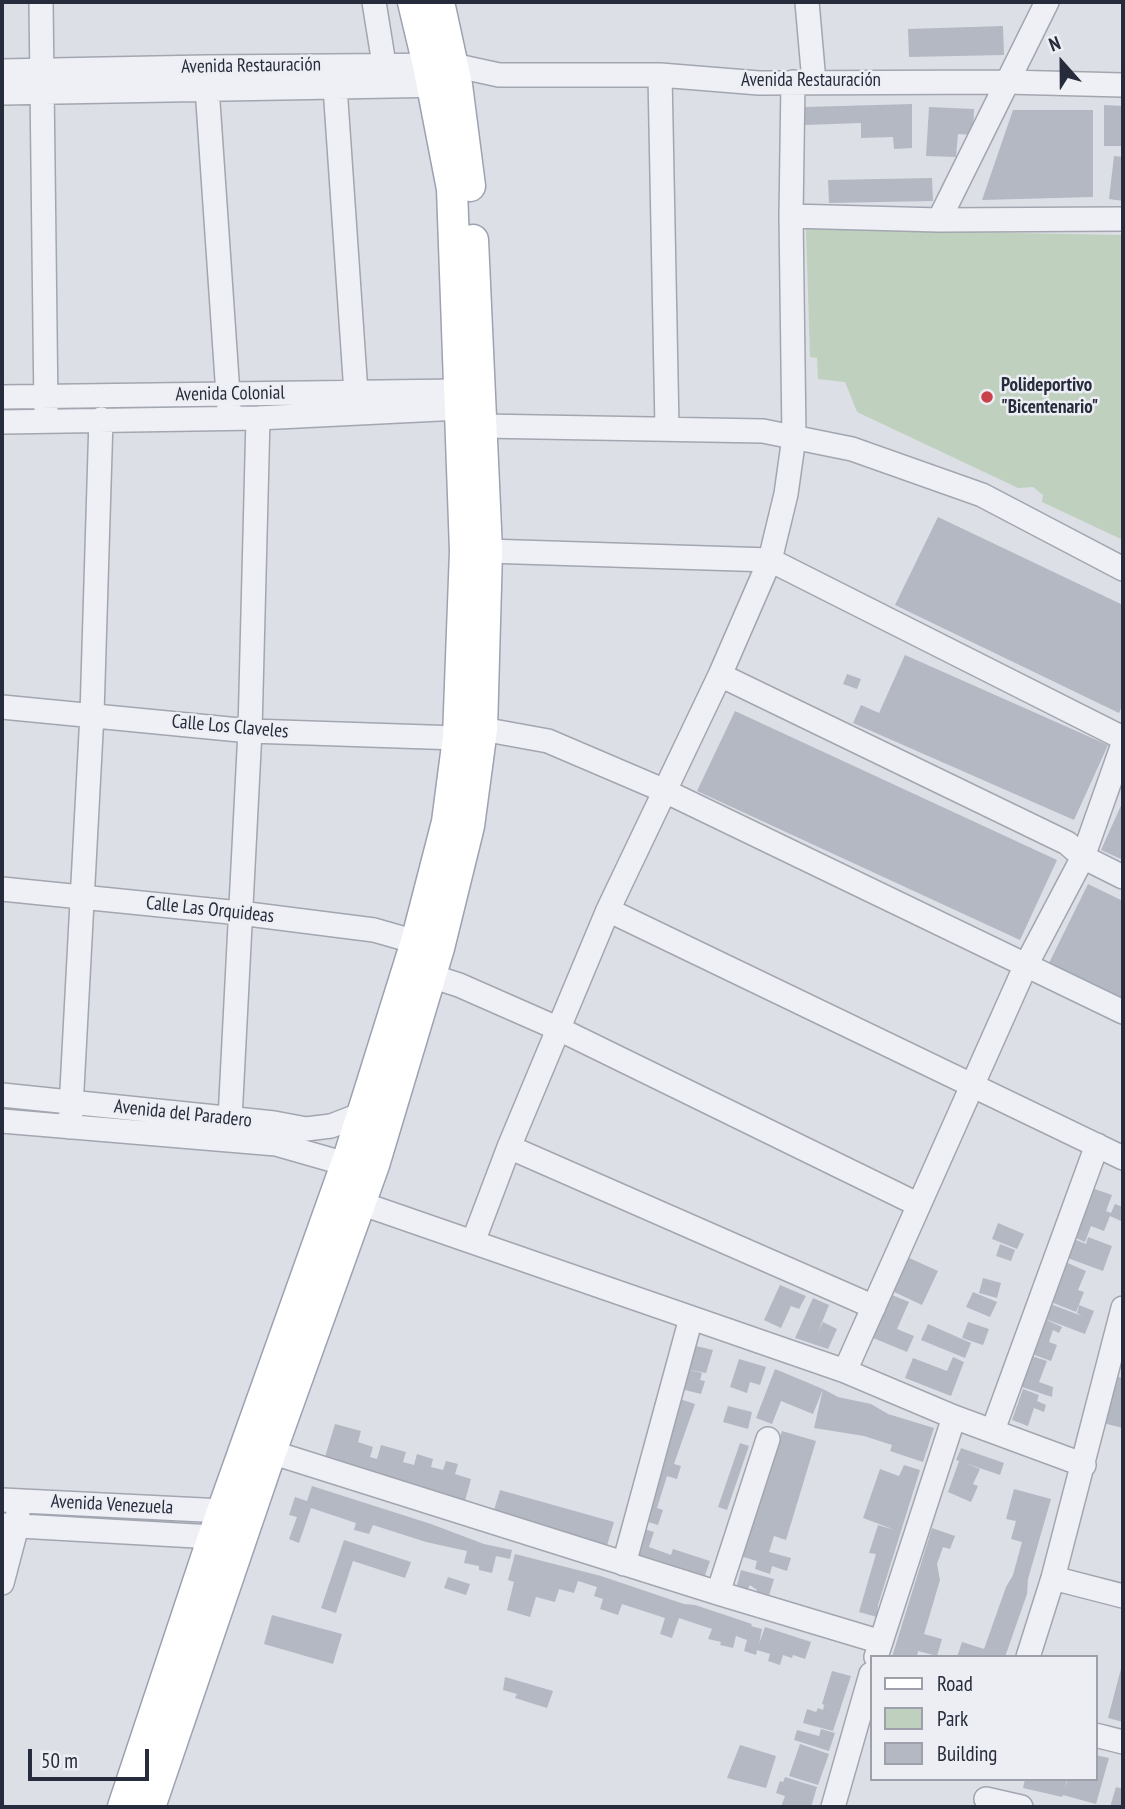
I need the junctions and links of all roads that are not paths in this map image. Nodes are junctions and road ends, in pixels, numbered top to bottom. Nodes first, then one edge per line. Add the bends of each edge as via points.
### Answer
1 (41, 2) edge
2 (374, 2) edge
3 (413, 2) edge
4 (439, 2) edge
5 (807, 2) edge
6 (1047, 2) edge
7 (384, 64) junction
8 (2, 71) edge
9 (443, 75) junction
10 (660, 75) junction
11 (334, 76) junction
12 (206, 77) junction
13 (42, 82) junction
14 (804, 82) junction
15 (1006, 82) junction
16 (1123, 85) edge
17 (2, 93) edge
18 (791, 216) junction
19 (1123, 219) edge
20 (939, 220) junction
21 (356, 393) junction
22 (229, 395) junction
23 (2, 397) edge
24 (46, 397) junction
25 (466, 409) junction
26 (229, 418) junction
27 (258, 418) junction
28 (102, 419) junction
29 (46, 421) junction
30 (2, 422) edge
31 (667, 428) junction
32 (794, 437) junction
33 (487, 551) junction
34 (770, 560) junction
35 (1123, 569) edge
36 (720, 675) junction
37 (2, 707) edge
38 (92, 714) junction
39 (250, 731) junction
40 (470, 733) junction
41 (1123, 738) edge
42 (1123, 744) edge
43 (665, 791) junction
44 (1083, 857) junction
45 (1123, 877) edge
46 (2, 889) edge
47 (82, 897) junction
48 (608, 910) junction
49 (240, 913) junction
50 (416, 942) junction
51 (1025, 967) junction
52 (431, 976) junction
53 (1123, 1012) edge
54 (559, 1030) junction
55 (971, 1084) junction
56 (2, 1095) edge
57 (72, 1102) junction
58 (362, 1114) junction
59 (230, 1119) junction
60 (2, 1121) edge
61 (71, 1127) junction
62 (1097, 1145) junction
63 (509, 1147) junction
64 (1123, 1158) edge
65 (357, 1162) junction
66 (360, 1203) junction
67 (919, 1205) junction
68 (473, 1242) junction
69 (874, 1307) junction
70 (1123, 1308) edge
71 (691, 1318) junction
72 (1119, 1343) edge
73 (845, 1371) junction
74 (954, 1417) junction
75 (993, 1430) junction
76 (768, 1440) dead end
77 (271, 1452) junction
78 (1084, 1465) junction
79 (10, 1500) edge
80 (218, 1524) junction
81 (9, 1525) edge
82 (624, 1564) junction
83 (1053, 1578) junction
84 (2, 1583) edge
85 (718, 1593) junction
86 (1123, 1596) edge
87 (878, 1649) edge
88 (1029, 1655) edge
89 (868, 1699) edge
90 (1097, 1736) edge
91 (1123, 1742) edge
92 (987, 1795) edge
93 (123, 1807) edge
94 (150, 1807) edge
95 (833, 1807) edge
96 (1021, 1807) edge

1 - 13 street
2 - 7 street
3 - 9 main road
4 - 9 main road
5 - 14 street
6 - 15 street
7 - 9 street, Avenida Restauración
7 - 11 street, Avenida Restauración
8 - 13 street, Avenida Restauración
9 - 10 street, Avenida Restauración
9 - 11 street, Avenida Restauración
9 - 25 main road
9 - 25 main road via 470,188
10 - 14 street, Avenida Restauración
10 - 31 street
11 - 12 street, Avenida Restauración
11 - 21 street
12 - 13 street, Avenida Restauración
12 - 22 street
13 - 17 street, Avenida Restauración
13 - 24 street
14 - 15 street, Avenida Restauración
14 - 18 street
15 - 16 street, Avenida Restauración
15 - 20 street
18 - 20 street
18 - 32 street
19 - 20 street
21 - 22 street, Avenida Colonial
21 - 25 street, Avenida Colonial
22 - 24 street, Avenida Colonial
22 - 26 street
23 - 24 street, Avenida Colonial
24 - 29 street
25 - 27 street
25 - 31 street
25 - 33 main road
25 - 40 main road
26 - 27 street
26 - 28 street
27 - 39 street
28 - 29 street
28 - 38 street
29 - 30 street
31 - 32 street via 763,431
32 - 34 street
32 - 35 street via 852,449 982,495
33 - 34 street
33 - 40 main road
34 - 36 street
34 - 41 street
36 - 43 street
36 - 44 street via 1067,843
37 - 38 street, Calle Los Claveles
38 - 39 street, Calle Los Claveles
38 - 47 street
39 - 40 street, Calle Los Claveles
39 - 49 street
40 - 43 street, Calle Los Claveles via 548,741
40 - 50 main road
40 - 52 main road via 469,826
42 - 44 street
43 - 48 street
43 - 51 street, Calle Los Claveles
44 - 45 street
44 - 51 street
46 - 47 street, Calle Las Orquideas
47 - 49 street, Calle Las Orquideas
47 - 57 street
48 - 54 street
48 - 55 street
49 - 50 street, Calle Las Orquideas via 374,930
49 - 59 street
50 - 58 main road
51 - 53 street, Calle Los Claveles
51 - 55 street
52 - 54 street
52 - 65 main road
54 - 63 street
54 - 67 street
55 - 62 street
55 - 67 street
56 - 57 street, Avenida del Paradero
57 - 59 street, Avenida del Paradero
57 - 61 street
58 - 59 street, Avenida del Paradero via 331,1126 306,1129
58 - 65 main road
60 - 61 street, Avenida del Paradero
61 - 65 street, Avenida del Paradero via 276,1144
62 - 64 street
62 - 75 street
63 - 68 street
63 - 69 street
65 - 66 main road
65 - 80 main road
66 - 68 street
66 - 77 main road
67 - 69 street
68 - 71 street
69 - 73 street
70 - 72 street
71 - 73 street
71 - 82 street
72 - 78 street
73 - 74 street
74 - 75 street
74 - 87 street
75 - 78 street
76 - 85 street
77 - 82 street
77 - 94 main road
78 - 83 street
79 - 80 street, Avenida Venezuela
79 - 81 street
80 - 81 street, Avenida Venezuela
80 - 93 main road
81 - 84 street
82 - 85 street
83 - 86 street
83 - 88 street
85 - 87 street
89 - 95 street
90 - 91 street
92 - 96 street

